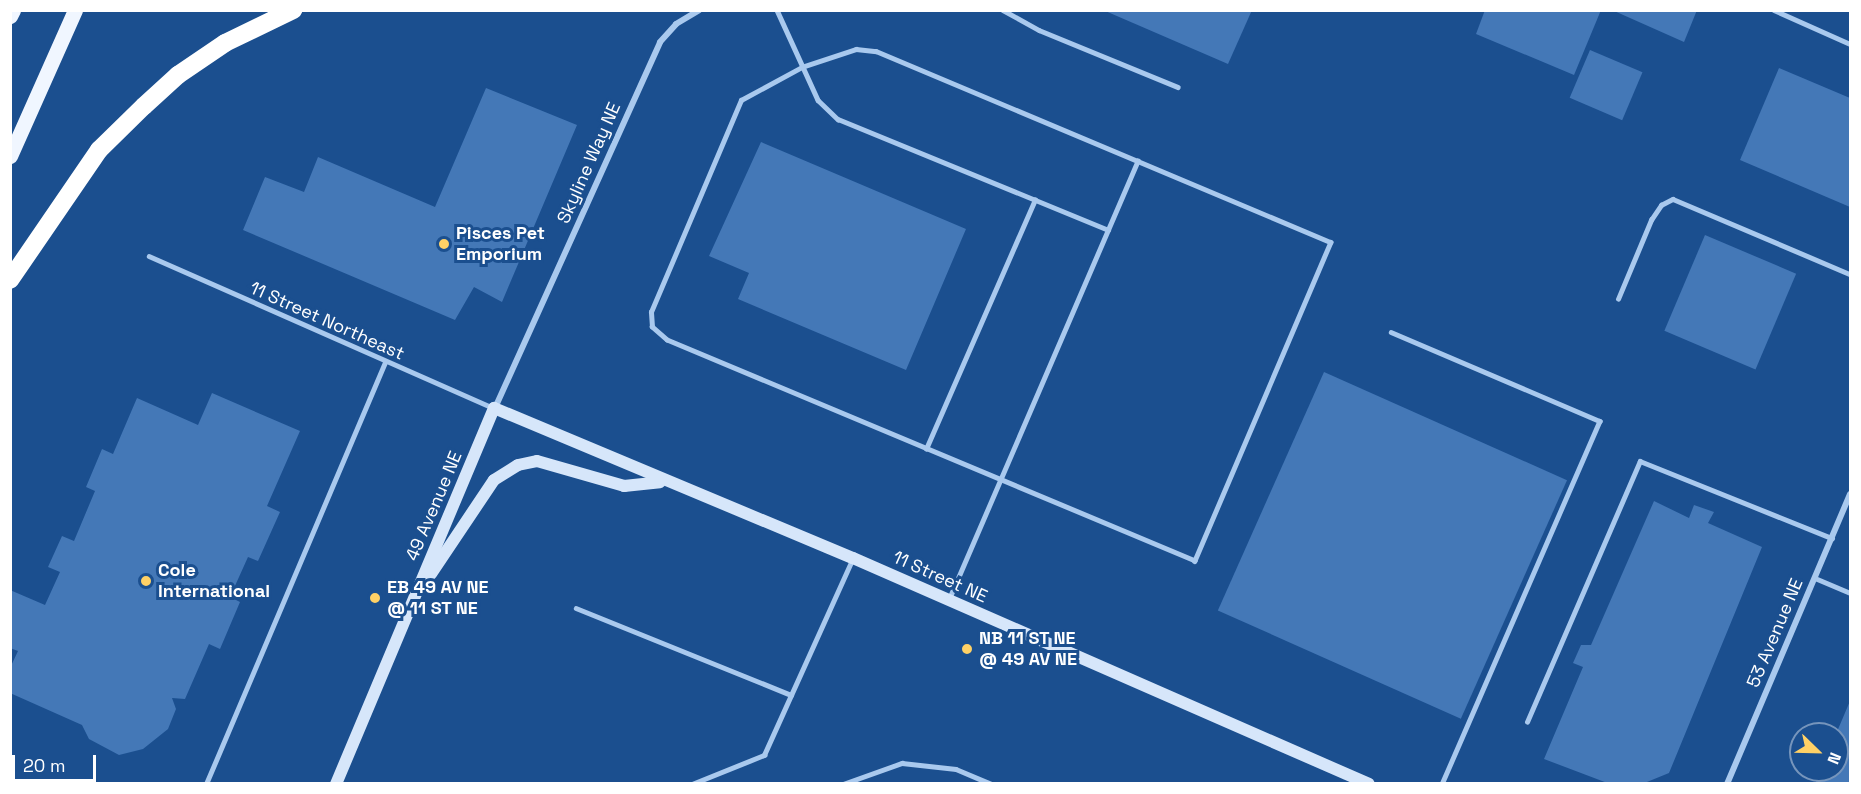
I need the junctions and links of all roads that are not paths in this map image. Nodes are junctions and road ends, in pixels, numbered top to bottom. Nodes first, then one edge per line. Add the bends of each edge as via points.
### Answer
1 (13, 10) edge
2 (75, 10) edge
3 (293, 10) edge
4 (699, 10) edge
5 (777, 10) edge
6 (1003, 10) edge
7 (1774, 10) edge
8 (10, 16) edge
9 (1851, 44) edge
10 (802, 67) junction
11 (1178, 87) dead end
12 (10, 156) edge
13 (1138, 160) junction
14 (1035, 200) junction
15 (1108, 230) junction
16 (149, 256) dead end
17 (1851, 274) edge
18 (10, 280) edge
19 (1618, 299) dead end
20 (1391, 332) dead end
21 (385, 363) junction
22 (494, 408) junction
23 (926, 449) junction
24 (1001, 480) junction
25 (663, 482) junction
26 (1851, 494) edge
27 (1832, 538) junction
28 (853, 558) junction
29 (1815, 578) junction
30 (1851, 593) edge
31 (949, 600) junction
32 (412, 603) junction
33 (576, 608) dead end
34 (791, 695) junction
35 (1527, 722) dead end
36 (10, 780) edge
37 (22, 783) edge
38 (206, 783) edge
39 (336, 783) edge
40 (692, 783) edge
41 (843, 783) edge
42 (992, 783) edge
43 (1369, 783) edge
44 (1442, 783) edge
45 (1728, 783) edge

1 - 8 main road
2 - 12 main road
3 - 18 highway via 225,43 178,75 144,106 99,150
4 - 22 street, Skyline Way NE via 676,24 660,42
5 - 10 lane
6 - 11 lane via 1039,30
7 - 9 lane
10 - 13 lane via 856,49 876,51
10 - 14 lane via 818,100 838,119
10 - 23 lane via 741,100 651,312 652,327 667,340
13 - 15 lane
13 - 24 lane via 1331,242 1195,561
14 - 15 lane
14 - 23 lane
15 - 24 lane
16 - 21 lane, 11 Street Northeast
17 - 19 lane via 1674,199 1661,205 1651,220
20 - 44 lane via 1600,421
21 - 22 lane, 11 Street Northeast
21 - 38 lane
22 - 25 street, 11 Street NE
22 - 32 street, 49 Avenue NE
23 - 24 lane
24 - 31 lane
25 - 28 street, 11 Street NE
25 - 32 street via 624,486 537,461 518,465 494,480
26 - 27 street, 53 Avenue NE
27 - 29 street, 53 Avenue NE
27 - 35 lane via 1640,461
28 - 31 street, 11 Street NE
28 - 34 lane
29 - 30 lane
29 - 45 street, 53 Avenue NE
31 - 43 street, 11 Street NE
32 - 39 street, 49 Avenue NE
33 - 34 lane
34 - 40 lane via 764,755
36 - 37 lane
41 - 42 lane via 902,763 957,769

